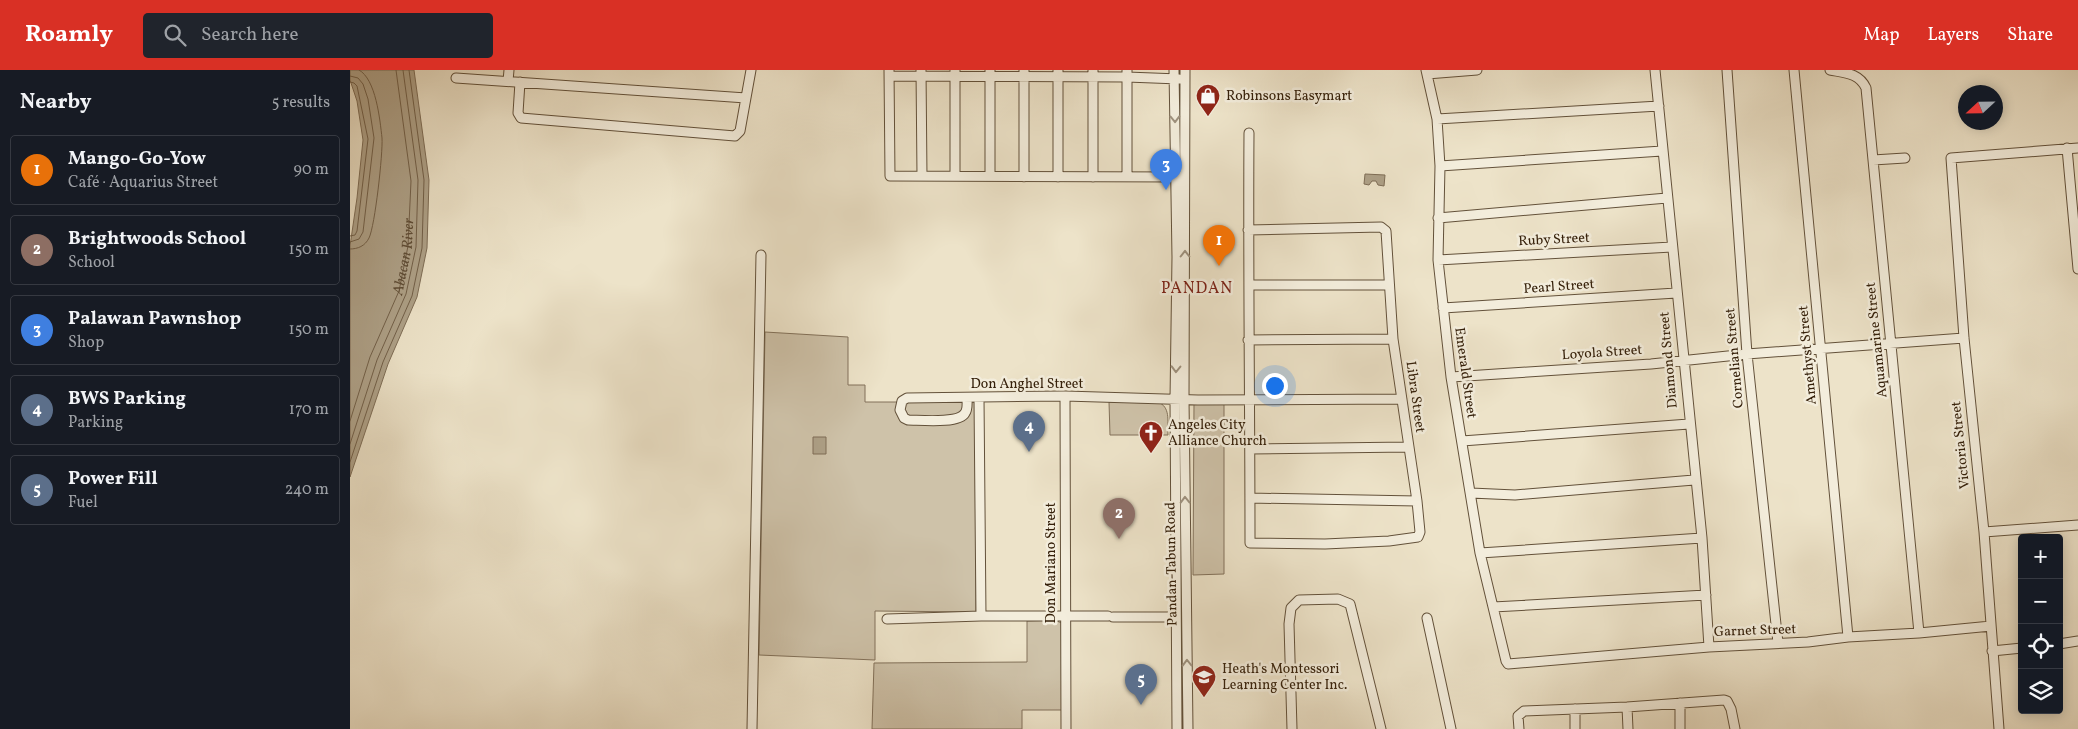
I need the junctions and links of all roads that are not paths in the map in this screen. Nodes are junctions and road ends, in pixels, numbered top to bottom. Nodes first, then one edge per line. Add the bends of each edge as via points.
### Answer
1 (509, 70) edge
2 (751, 70) edge
3 (1477, 70) edge
4 (1655, 70) edge
5 (1727, 70) edge
6 (1794, 70) edge
7 (1830, 70) edge
8 (1426, 72) edge
9 (889, 73) edge
10 (921, 73) edge
11 (955, 73) edge
12 (990, 73) edge
13 (1024, 73) edge
14 (1058, 74) edge
15 (1093, 74) edge
16 (1127, 74) edge
17 (1174, 75) edge
18 (1184, 75) edge
19 (456, 78) dead end
20 (508, 81) junction
21 (520, 82) junction
22 (746, 98) junction
23 (1658, 106) junction
24 (1437, 119) junction
25 (1249, 134) dead end
26 (2066, 148) junction
27 (2078, 148) edge
28 (1662, 151) junction
29 (1904, 158) dead end
30 (1873, 160) junction
31 (1440, 166) junction
32 (922, 176) junction
33 (955, 176) junction
34 (990, 176) junction
35 (1024, 177) junction
36 (1058, 177) junction
37 (1093, 177) junction
38 (1127, 177) junction
39 (1181, 177) junction
40 (1667, 198) junction
41 (1438, 218) junction
42 (1248, 230) junction
43 (1672, 247) junction
44 (762, 255) dead end
45 (1438, 260) junction
46 (2078, 269) edge
47 (1388, 284) junction
48 (1249, 285) junction
49 (1676, 293) junction
50 (1443, 308) junction
51 (1964, 338) junction
52 (1393, 339) junction
53 (1248, 340) junction
54 (1891, 343) junction
55 (1822, 349) junction
56 (1748, 354) junction
57 (1683, 360) junction
58 (1451, 377) junction
59 (1065, 396) junction
60 (967, 398) junction
61 (979, 398) junction
62 (1180, 399) junction
63 (1402, 399) junction
64 (1249, 400) junction
65 (1689, 424) junction
66 (1462, 441) junction
67 (1408, 447) junction
68 (1250, 449) junction
69 (1694, 480) junction
70 (1471, 493) junction
71 (1250, 498) junction
72 (1417, 501) junction
73 (2078, 526) edge
74 (1984, 532) junction
75 (1702, 538) junction
76 (1480, 553) junction
77 (1706, 595) junction
78 (1493, 607) junction
79 (981, 616) junction
80 (1065, 616) junction
81 (1176, 617) junction
82 (1427, 618) dead end
83 (887, 620) dead end
84 (1991, 626) junction
85 (1920, 633) junction
86 (1848, 637) junction
87 (2078, 641) edge
88 (1778, 643) junction
89 (2063, 643) edge
90 (1709, 647) junction
91 (2018, 648) edge
92 (1992, 651) junction
93 (1520, 663) joint
94 (1680, 703) junction
95 (1627, 707) junction
96 (1575, 709) junction
97 (752, 729) edge
98 (1066, 729) edge
99 (1177, 729) edge
100 (1188, 729) edge
101 (1292, 729) edge
102 (1381, 729) edge
103 (1451, 729) edge
104 (1519, 729) edge
105 (1575, 729) edge
106 (1628, 729) edge
107 (1680, 729) edge
108 (1734, 729) edge
109 (1999, 729) edge

1 - 20 street
2 - 22 street
3 - 8 street
4 - 23 street, Diamond Street
5 - 56 street, Cornelian Street
6 - 55 street, Amethyst Street
7 - 30 street, Aquamarine Street via 1854,74 1866,88
8 - 24 street, Emerald Street
9 - 10 street
9 - 32 street via 890,176
10 - 11 street
10 - 32 street
11 - 12 street
11 - 33 street
12 - 13 street
12 - 34 street
13 - 14 street
13 - 35 street
14 - 15 street
14 - 36 street
15 - 16 street
15 - 37 street
16 - 17 street
16 - 38 street
17 - 18 street
17 -> 39 street, Pandan-Tabun Road
18 - 39 street, Pandan-Tabun Road
19 - 20 street
20 - 21 street
21 - 22 street
21 - 22 street via 518,113 521,118 735,136 740,131
23 - 24 street
23 - 28 street, Diamond Street
24 - 31 street, Emerald Street
25 - 42 street
26 - 27 street
26 - 46 street
26 - 51 street, Victoria Street via 1951,158
28 - 31 street
28 - 40 street, Diamond Street
29 - 30 street
30 - 54 street, Aquamarine Street
31 - 41 street, Emerald Street
32 - 33 street
33 - 34 street
34 - 35 street
35 - 36 street
36 - 37 street
37 - 38 street
38 - 39 street
39 - 62 street, Pandan-Tabun Road
40 - 41 street
40 - 43 street, Diamond Street
41 - 45 street, Emerald Street
42 - 47 street, Libra Street via 1381,227 1386,231
42 - 48 street
43 - 45 street, Ruby Street
43 - 49 street, Diamond Street
44 - 97 street
45 - 50 street, Emerald Street
47 - 48 street
47 - 52 street, Libra Street
48 - 53 street
49 - 50 street, Pearl Street
49 - 57 street, Diamond Street
50 - 58 street, Emerald Street
51 - 54 street, Loyola Street
51 - 74 street, Victoria Street
52 - 53 street
52 - 63 street, Libra Street
53 - 64 street
54 - 55 street, Loyola Street
54 - 85 street, Aquamarine Street
55 - 56 street, Loyola Street
55 - 86 street, Amethyst Street
56 - 57 street, Loyola Street
56 - 88 street, Cornelian Street
57 - 58 street, Loyola Street
57 - 65 street, Diamond Street
58 - 66 street, Emerald Street
59 - 61 street, Don Anghel Street
59 - 62 street, Don Anghel Street
59 - 80 street, Don Mariano Street
60 - 60 street, Don Anghel Street via 966,412 959,418 908,420 900,410 902,401 907,398
60 - 61 street, Don Anghel Street
61 - 79 street
62 - 64 street, Don Anghel Street
62 - 81 street, Pandan-Tabun Road
100 -> 62 street, Pandan-Tabun Road
63 - 64 street, Don Anghel Street
63 - 67 street, Libra Street
64 - 68 street
65 - 66 street
65 - 69 street, Diamond Street
66 - 70 street, Emerald Street
67 - 68 street
67 - 72 street, Libra Street
68 - 71 street
69 - 70 street via 1515,495
69 - 75 street, Diamond Street
70 - 76 street, Emerald Street
71 - 72 street
71 - 72 street, Libra Street via 1250,543 1325,544 1418,537
73 - 74 street
74 - 84 street, Victoria Street
75 - 76 street
75 - 77 street, Diamond Street
76 - 78 street, Emerald Street
77 - 78 street
77 - 90 street, Diamond Street
78 - 93 street, Emerald Street via 1506,661
79 - 80 street
79 - 83 street
80 - 81 street
80 - 98 street, Don Mariano Street
81 - 99 street, Pandan-Tabun Road
82 - 103 street
84 - 85 street, Garnet Street
84 - 92 street, Victoria Street
85 - 86 street, Garnet Street
86 - 88 street, Garnet Street
87 - 89 street
88 - 90 street, Garnet Street
90 - 93 street, Garnet Street
91 - 92 street
92 - 109 street, Victoria Street
94 - 95 street
94 - 107 street
94 - 108 street via 1727,701 1732,709
95 - 96 street
95 - 106 street
96 - 104 street via 1524,711 1518,716
96 - 105 street
101 - 102 street via 1291,608 1299,600 1338,599 1350,604

